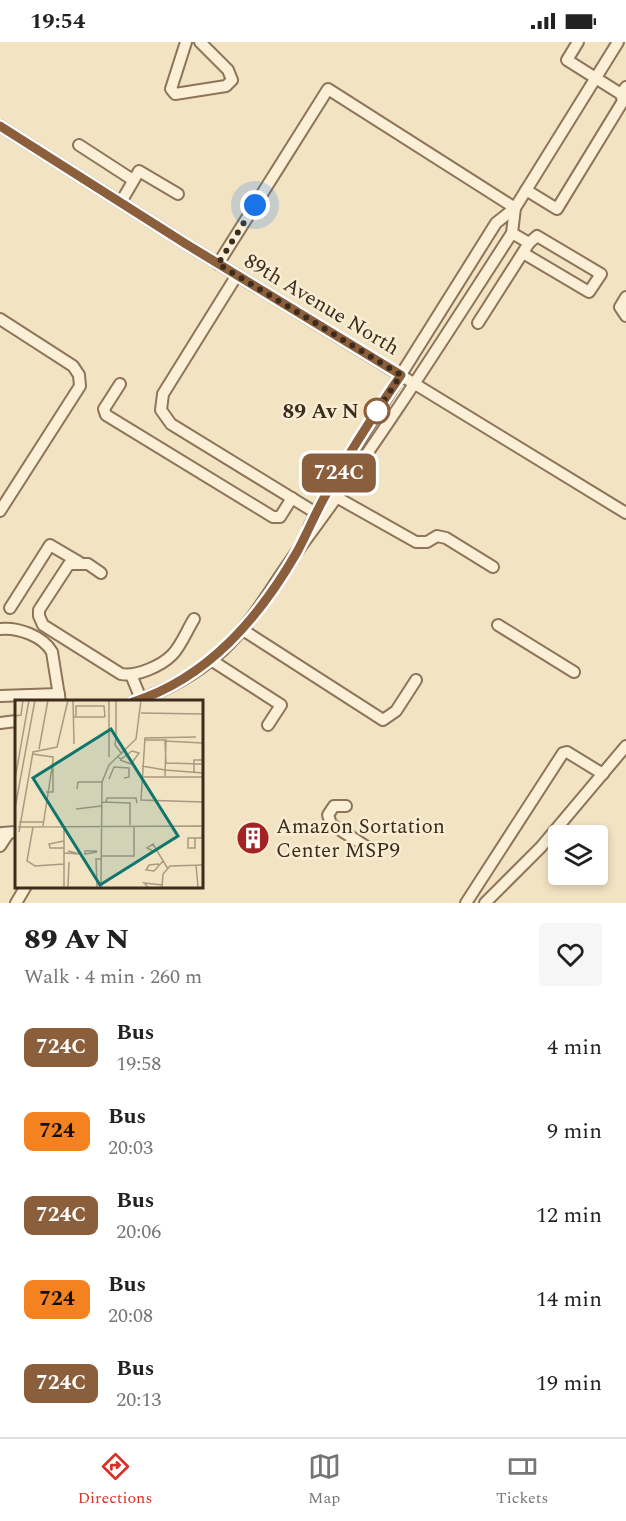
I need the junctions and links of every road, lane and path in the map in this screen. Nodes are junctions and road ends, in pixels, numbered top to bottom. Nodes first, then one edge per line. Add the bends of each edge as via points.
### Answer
1 (186, 42) edge
2 (200, 42) edge
3 (578, 42) edge
4 (618, 42) edge
5 (595, 78) junction
6 (624, 91) edge
7 (0, 126) edge
8 (79, 145) dead end
9 (134, 180) junction
10 (526, 190) junction
11 (178, 194) dead end
12 (120, 202) junction
13 (514, 208) junction
14 (512, 233) junction
15 (529, 243) junction
16 (523, 253) junction
17 (218, 264) junction
18 (237, 275) junction
19 (626, 297) edge
20 (626, 316) edge
21 (0, 319) edge
22 (478, 323) dead end
23 (401, 375) junction
24 (414, 383) junction
25 (120, 384) dead end
26 (292, 498) junction
27 (338, 498) junction
28 (624, 508) edge
29 (0, 511) edge
30 (316, 513) junction
31 (297, 552) junction
32 (79, 562) junction
33 (494, 567) dead end
34 (101, 573) dead end
35 (10, 608) dead end
36 (194, 619) dead end
37 (498, 625) dead end
38 (0, 629) edge
39 (243, 630) junction
40 (211, 660) junction
41 (574, 672) dead end
42 (132, 676) junction
43 (416, 680) dead end
44 (0, 696) edge
45 (59, 698) edge
46 (137, 700) edge
47 (139, 700) edge
48 (15, 721) edge
49 (0, 723) edge
50 (268, 725) dead end
51 (626, 746) edge
52 (603, 774) junction
53 (346, 806) dead end
54 (9, 833) edge
55 (0, 846) edge
56 (374, 851) dead end
57 (25, 888) edge
58 (16, 903) edge
59 (466, 903) edge
60 (485, 903) edge

1 - 2 street via 171,88 175,94 226,86 232,80 228,70
3 - 5 street via 567,60
4 - 5 street
5 - 6 street
5 - 10 street
6 - 10 street via 623,101 557,209
7 - 12 street, 89th Avenue North
8 - 9 street
9 - 11 street via 139,171
9 - 12 street
10 - 13 street
12 - 17 street, 89th Avenue North
13 - 14 street
13 - 17 street via 328,89
13 - 23 street via 496,224
14 - 15 street
14 - 24 street
15 - 16 street
15 - 16 street via 537,236 601,274 589,292
16 - 22 street
17 - 18 street, 89th Avenue North
18 - 23 street, 89th Avenue North
18 - 26 street via 164,394 161,410 171,424
19 - 20 street via 620,307
21 - 29 street via 73,366 80,386
23 - 24 street, 89th Avenue North
23 - 30 street
24 - 27 street
24 - 28 street, 89th Avenue North
25 - 26 street via 104,409 106,415 273,517 280,517
26 - 30 street
27 - 31 street
27 - 33 street via 416,542 427,542 437,536 446,538
30 - 31 street
31 - 39 street
32 - 34 street
32 - 35 street via 50,545
32 - 42 street via 69,564 39,610 42,625 121,674
36 - 42 street via 173,654
37 - 41 street
38 - 45 street via 13,627 49,646
39 - 40 street
39 - 43 street via 383,720 396,711
40 - 47 street
40 - 50 street via 281,705
42 - 46 street
44 - 45 street
48 - 49 street
51 - 52 street
52 - 59 street via 563,753
52 - 60 street via 541,847
53 - 56 street via 334,806 328,815 331,824
54 - 55 street
57 - 58 street

